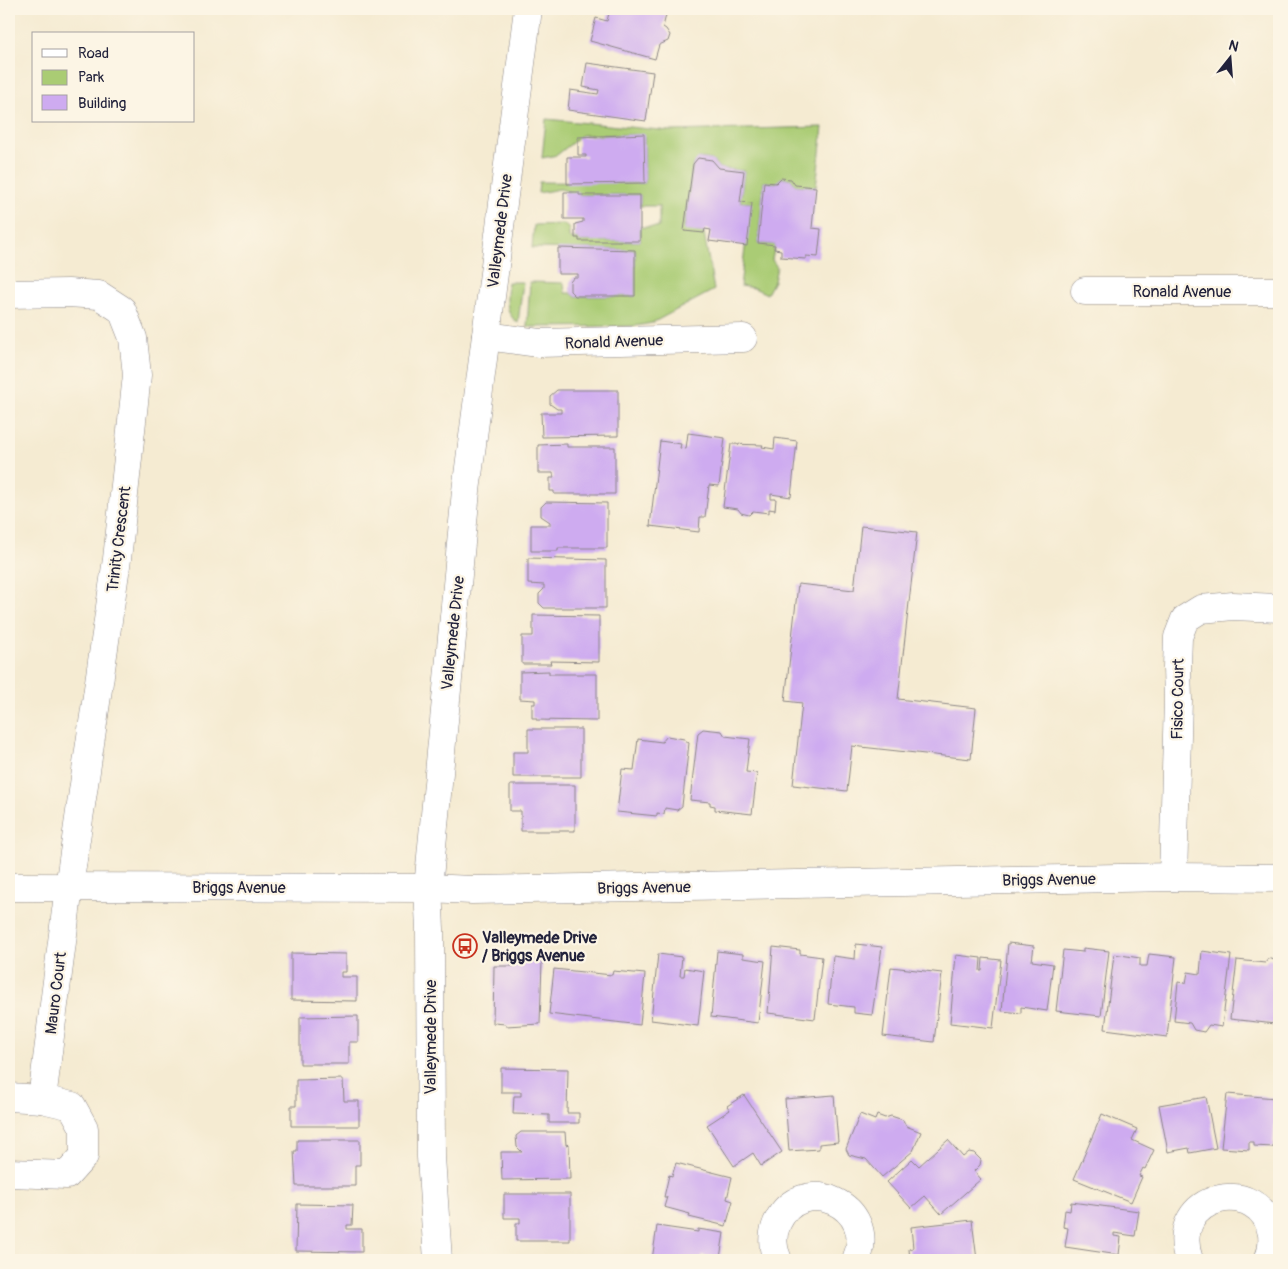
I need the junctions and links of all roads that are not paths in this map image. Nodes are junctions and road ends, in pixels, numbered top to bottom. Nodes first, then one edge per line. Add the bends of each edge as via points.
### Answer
1 (528, 9) edge
2 (1085, 291) dead end
3 (1279, 291) edge
4 (9, 294) edge
5 (486, 336) junction
6 (743, 338) dead end
7 (1279, 608) edge
8 (1173, 877) junction
9 (1279, 878) edge
10 (9, 887) edge
11 (69, 887) junction
12 (428, 888) junction
13 (9, 1097) edge
14 (42, 1099) junction
15 (9, 1173) edge
16 (438, 1260) edge
17 (778, 1260) edge
18 (856, 1260) edge
19 (1189, 1260) edge
20 (1268, 1260) edge

1 - 5 street, Valleymede Drive
2 - 3 street, Ronald Avenue
4 - 11 street, Trinity Crescent via 99,295 122,310 133,338 137,375 117,559
5 - 6 street, Ronald Avenue via 539,343
5 - 12 street, Valleymede Drive via 466,491
7 - 8 street, Fisico Court via 1233,606 1201,609 1186,619 1178,637
8 - 9 street, Briggs Avenue
8 - 12 street, Briggs Avenue via 482,890
10 - 11 street, Briggs Avenue
11 - 12 street, Briggs Avenue
11 - 14 street, Mauro Court
12 - 16 street, Valleymede Drive via 431,1157
13 - 14 street
14 - 15 street via 72,1106 84,1128 84,1156 67,1175
17 - 18 street via 773,1244 774,1230 780,1217 790,1206 803,1199 817,1197 832,1199 854,1217 860,1230 861,1245
19 - 20 street via 1185,1233 1190,1219 1211,1200 1226,1197 1240,1198 1264,1214 1273,1241

